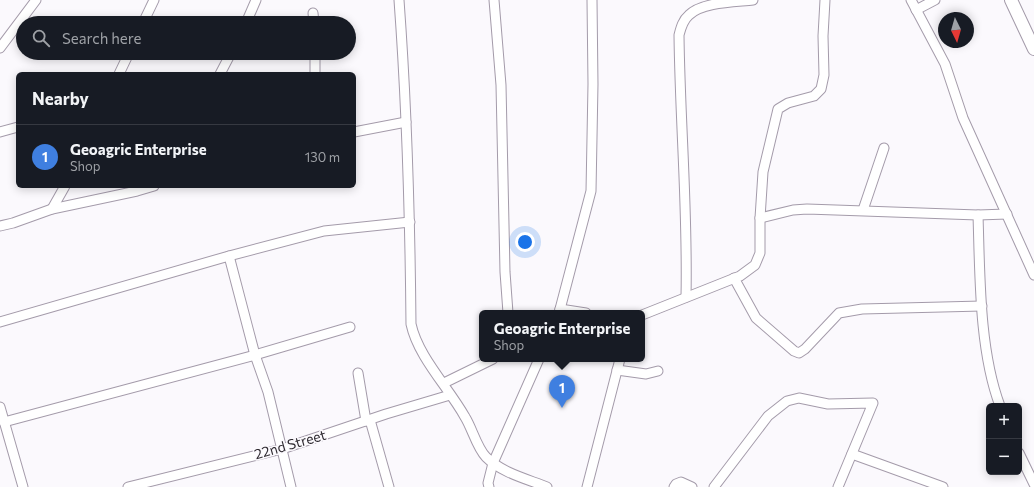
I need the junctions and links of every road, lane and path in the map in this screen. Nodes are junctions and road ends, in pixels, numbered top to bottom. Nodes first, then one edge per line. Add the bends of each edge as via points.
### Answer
1 (36, 0) edge
2 (154, 0) edge
3 (256, 0) edge
4 (399, 0) edge
5 (494, 0) edge
6 (592, 0) edge
7 (753, 0) edge
8 (825, 0) edge
9 (911, 0) edge
10 (935, 0) edge
11 (1013, 1) edge
12 (701, 4) edge
13 (916, 10) junction
14 (313, 13) dead end
15 (24, 16) edge
16 (146, 16) edge
17 (249, 16) edge
18 (313, 16) edge
19 (16, 27) edge
20 (0, 48) edge
21 (1034, 49) edge
22 (126, 60) edge
23 (227, 60) edge
24 (315, 60) edge
25 (120, 72) edge
26 (221, 72) edge
27 (315, 72) edge
28 (406, 122) junction
29 (16, 128) edge
30 (0, 132) edge
31 (356, 132) edge
32 (884, 148) dead end
33 (64, 188) edge
34 (147, 188) edge
35 (52, 209) junction
36 (863, 210) junction
37 (1007, 214) junction
38 (978, 215) junction
39 (760, 218) junction
40 (410, 222) junction
41 (0, 226) edge
42 (229, 256) junction
43 (1034, 275) edge
44 (734, 278) junction
45 (686, 297) junction
46 (982, 306) junction
47 (507, 310) edge
48 (559, 310) edge
49 (645, 314) edge
50 (0, 322) edge
51 (350, 328) dead end
52 (255, 355) junction
53 (488, 362) edge
54 (537, 362) edge
55 (619, 362) edge
56 (617, 370) junction
57 (658, 371) dead end
58 (358, 372) dead end
59 (444, 383) junction
60 (450, 395) junction
61 (999, 403) edge
62 (0, 407) edge
63 (368, 420) junction
64 (4, 422) junction
65 (282, 448) junction
66 (852, 454) junction
67 (1022, 459) edge
68 (493, 463) junction
69 (1034, 482) edge
70 (23, 487) edge
71 (128, 487) edge
72 (291, 487) edge
73 (389, 487) edge
74 (489, 487) edge
75 (547, 487) edge
76 (587, 487) edge
77 (674, 487) edge
78 (692, 487) edge
79 (714, 487) edge
80 (838, 487) edge
81 (943, 487) edge

1 - 15 street
2 - 16 street
3 - 17 street
4 - 28 street
5 - 47 street via 501,85
6 - 48 street via 591,191
7 - 12 street
8 - 39 street via 824,75 821,89 814,96 788,103 778,109 763,172
9 - 13 street
10 - 13 street
11 - 21 street
12 - 45 street via 685,19 679,35 687,254
13 - 37 street via 944,64 963,118
14 - 18 street
19 - 20 street
22 - 25 street
23 - 26 street
24 - 27 street
28 - 31 street
28 - 40 street
29 - 30 street
32 - 36 street
33 - 35 street
34 - 35 street
35 - 41 street
36 - 38 street
36 - 39 street via 793,210
37 - 38 street
37 - 43 street
38 - 46 street
39 - 44 street via 760,253 755,265
40 - 42 street via 324,231
40 - 59 street via 411,324 426,359
42 - 50 street
42 - 52 street
44 - 45 street
44 - 46 street via 756,318 799,353 839,313
45 - 49 street
46 - 61 street via 990,371
51 - 52 street
52 - 64 street
52 - 65 street via 268,392
53 - 59 street
54 - 68 street
55 - 56 street
56 - 57 street via 646,374
56 - 76 street
58 - 63 street
59 - 60 street
60 - 63 street, 22nd Street
60 - 68 street via 467,420 485,456
62 - 64 street
63 - 65 street, 22nd Street
63 - 73 street
64 - 70 street
65 - 71 street, 22nd Street
65 - 72 street
66 - 79 street via 873,403 828,404 799,398 787,401 768,416
66 - 80 street
66 - 81 street
67 - 69 street
68 - 74 street
68 - 75 street
77 - 78 street via 681,482

